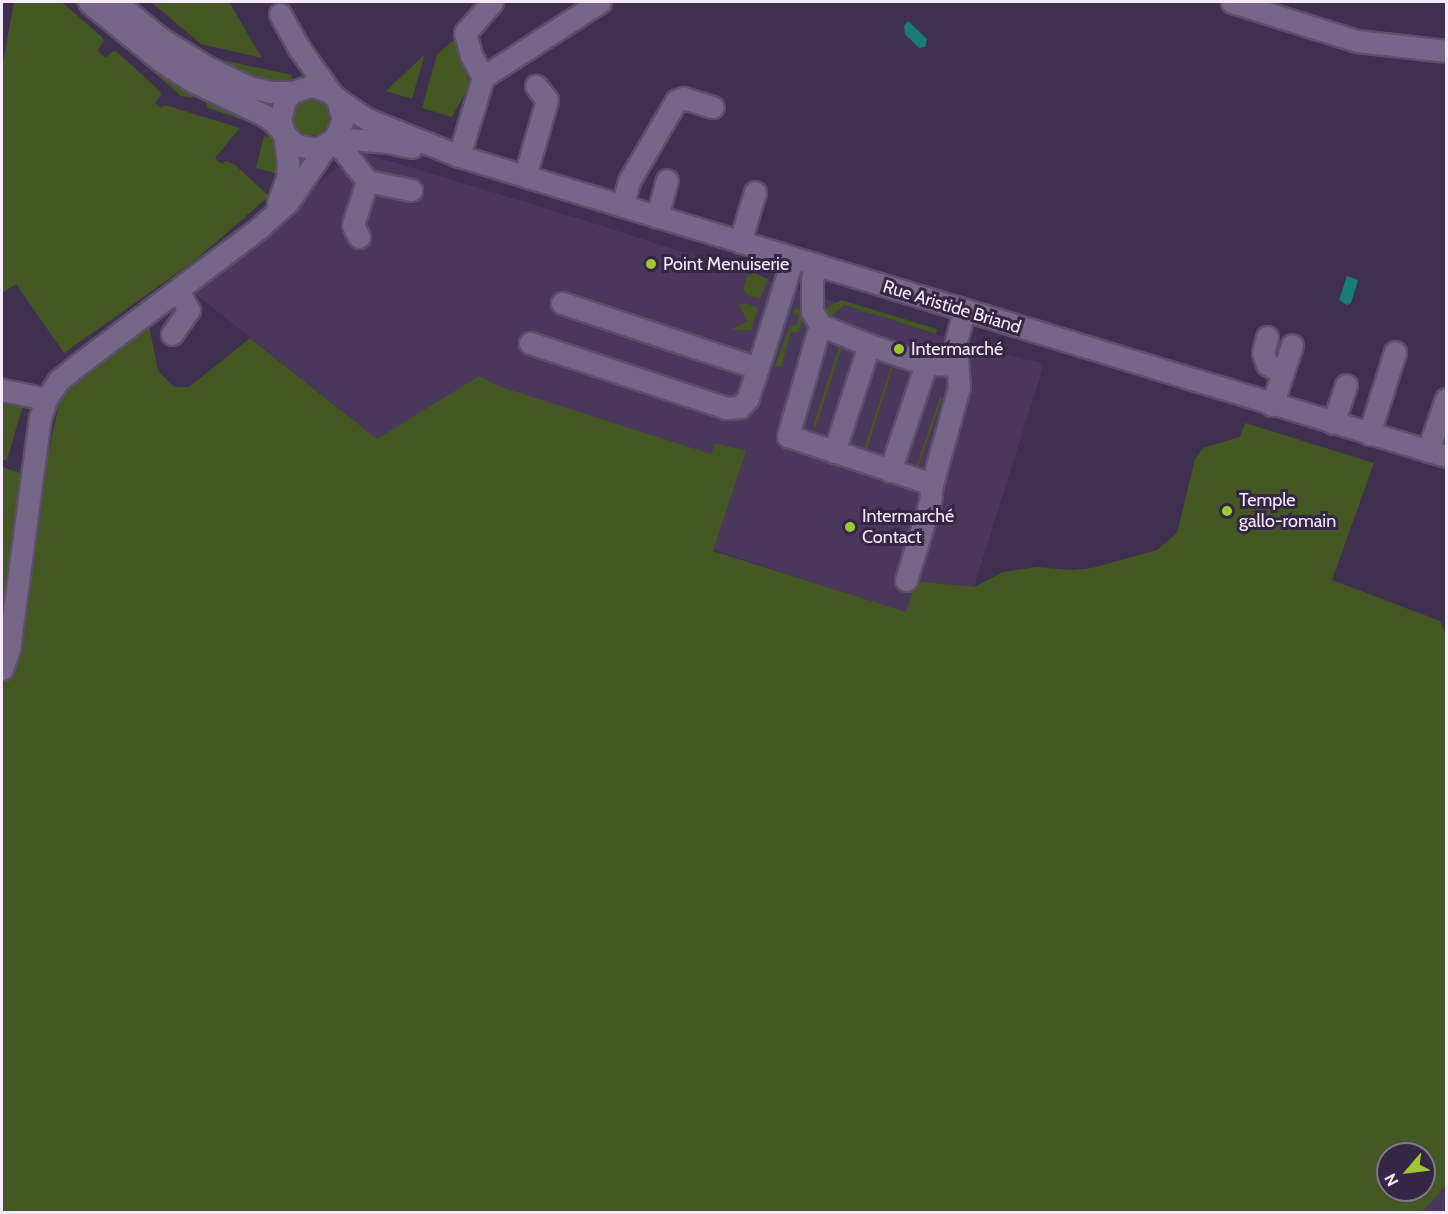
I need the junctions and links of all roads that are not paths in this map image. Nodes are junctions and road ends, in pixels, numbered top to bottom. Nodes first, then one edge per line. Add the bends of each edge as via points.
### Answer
1 (89, 2) edge
2 (116, 2) edge
3 (492, 2) edge
4 (600, 2) edge
5 (1234, 2) edge
6 (280, 8) edge
7 (1446, 51) edge
8 (483, 77) junction
9 (536, 86) dead end
10 (296, 90) junction
11 (334, 96) junction
12 (712, 107) dead end
13 (284, 134) junction
14 (331, 142) junction
15 (459, 156) junction
16 (525, 176) junction
17 (667, 180) dead end
18 (368, 181) junction
19 (411, 190) dead end
20 (755, 192) dead end
21 (622, 206) junction
22 (274, 214) junction
23 (657, 217) junction
24 (358, 237) dead end
25 (740, 242) junction
26 (793, 258) junction
27 (816, 266) junction
28 (177, 290) junction
29 (562, 303) dead end
30 (964, 311) junction
31 (820, 325) junction
32 (172, 334) dead end
33 (1267, 337) dead end
34 (530, 343) dead end
35 (869, 345) junction
36 (1292, 345) dead end
37 (1395, 352) dead end
38 (926, 364) junction
39 (957, 365) junction
40 (757, 368) junction
41 (1282, 373) junction
42 (1346, 385) dead end
43 (2, 390) edge
44 (46, 399) junction
45 (1446, 399) edge
46 (1272, 405) junction
47 (1333, 423) junction
48 (1369, 434) junction
49 (834, 452) junction
50 (1437, 454) edge
51 (890, 471) junction
52 (932, 484) junction
53 (906, 580) dead end
54 (2, 669) edge

1 - 13 street via 161,61 190,80 264,115
2 - 10 street via 160,39 207,67 249,87 270,92
3 - 8 street via 465,33
4 - 8 street
5 - 7 street via 1357,41
6 - 10 street via 302,76
6 - 11 street via 299,48
8 - 15 street
9 - 16 street via 546,100
10 - 11 street via 311,86
10 - 13 street via 281,109
11 - 14 street via 343,119
11 - 15 street, Rue Aristide Briand via 368,119
12 - 21 street via 683,98 675,101 629,182
13 - 14 street via 306,149
13 - 22 street via 287,178
14 - 15 street, Rue Aristide Briand via 388,142
14 - 18 street via 343,150
14 - 22 street via 288,202
15 - 16 street, Rue Aristide Briand
16 - 21 street, Rue Aristide Briand
17 - 23 street
18 - 19 street
18 - 24 street via 353,225
20 - 25 street
21 - 23 street, Rue Aristide Briand
22 - 28 street
23 - 25 street, Rue Aristide Briand
25 - 26 street, Rue Aristide Briand
26 - 27 street, Rue Aristide Briand
26 - 40 street
27 - 30 street, Rue Aristide Briand
27 - 31 street via 812,310
28 - 32 street via 189,310
28 - 44 street via 58,381
29 - 40 street
30 - 39 street via 956,341
30 - 46 street, Rue Aristide Briand
31 - 35 street
31 - 49 street via 788,436
33 - 41 street via 1263,353 1267,364
34 - 40 street via 728,408 740,407 748,398
35 - 38 street
35 - 49 street
36 - 41 street
37 - 48 street
38 - 39 street
38 - 51 street
39 - 52 street via 959,387
41 - 46 street
42 - 47 street
43 - 44 street
44 - 54 street via 40,418 9,649
45 - 50 street
46 - 47 street, Rue Aristide Briand
47 - 48 street, Rue Aristide Briand
48 - 50 street, Rue Aristide Briand
49 - 51 street
51 - 52 street
52 - 53 street

